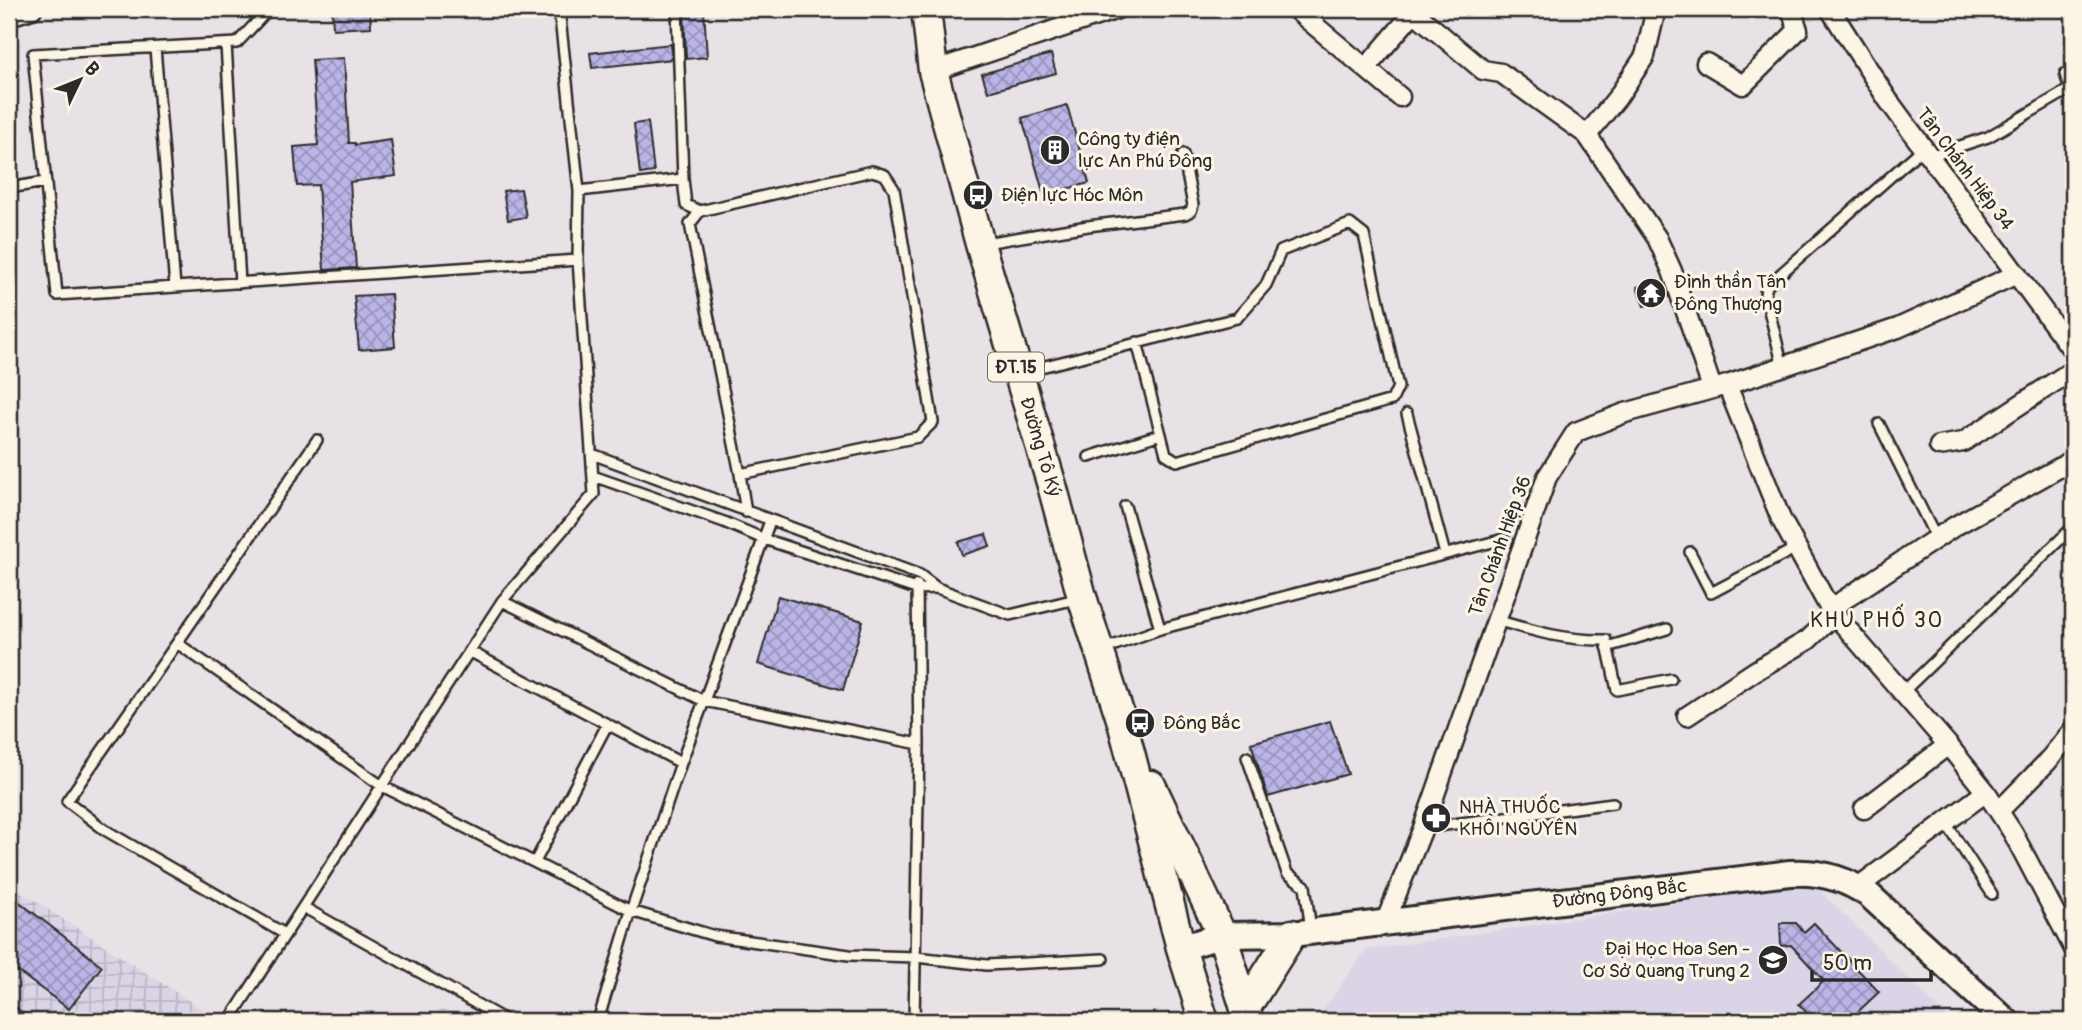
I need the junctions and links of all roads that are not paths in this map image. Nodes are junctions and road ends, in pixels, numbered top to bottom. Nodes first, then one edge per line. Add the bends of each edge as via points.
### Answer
1 (32, 9) edge
2 (269, 9) edge
3 (559, 9) edge
4 (677, 9) edge
5 (926, 9) edge
6 (1117, 9) edge
7 (1295, 9) edge
8 (1656, 9) edge
9 (1791, 9) edge
10 (1830, 9) edge
11 (1412, 10) edge
12 (9, 16) edge
13 (226, 44) junction
14 (155, 48) junction
15 (1706, 63) dead end
16 (1366, 68) junction
17 (933, 71) junction
18 (2065, 74) dead end
19 (1400, 97) dead end
20 (1587, 135) junction
21 (1926, 152) junction
22 (1183, 154) dead end
23 (684, 180) junction
24 (45, 183) junction
25 (9, 188) edge
26 (579, 191) junction
27 (700, 211) junction
28 (979, 244) junction
29 (578, 260) junction
30 (2017, 274) junction
31 (240, 283) junction
32 (175, 287) junction
33 (1138, 342) junction
34 (2073, 351) edge
35 (1783, 367) junction
36 (2073, 370) edge
37 (1017, 373) junction
38 (1720, 387) junction
39 (1407, 414) dead end
40 (1879, 424) dead end
41 (1161, 434) junction
42 (317, 440) dead end
43 (1939, 446) dead end
44 (592, 454) junction
45 (1089, 457) dead end
46 (2073, 460) edge
47 (740, 474) junction
48 (593, 476) junction
49 (1125, 506) dead end
50 (746, 512) junction
51 (770, 522) junction
52 (2073, 527) edge
53 (1936, 538) junction
54 (764, 539) junction
55 (1504, 539) dead end
56 (1796, 548) junction
57 (1690, 552) dead end
58 (1445, 554) junction
59 (919, 575) junction
60 (937, 588) junction
61 (916, 589) junction
62 (1082, 597) junction
63 (502, 601) junction
64 (1832, 611) junction
65 (1496, 620) junction
66 (1160, 629) junction
67 (1667, 629) dead end
68 (177, 643) junction
69 (1607, 647) junction
70 (1099, 650) junction
71 (469, 651) junction
72 (1671, 679) dead end
73 (1902, 692) junction
74 (704, 701) junction
75 (1686, 716) dead end
76 (1122, 722) junction
77 (607, 725) junction
78 (2073, 730) edge
79 (919, 744) junction
80 (1948, 745) junction
81 (1247, 757) dead end
82 (681, 763) junction
83 (382, 786) junction
84 (1986, 792) junction
85 (1613, 803) dead end
86 (1864, 809) dead end
87 (1999, 811) junction
88 (1946, 823) junction
89 (1423, 828) junction
90 (535, 862) junction
91 (1858, 887) junction
92 (1992, 894) dead end
93 (303, 906) junction
94 (631, 911) junction
95 (1385, 923) junction
96 (1302, 933) junction
97 (285, 934) junction
98 (1222, 935) junction
99 (2073, 947) edge
100 (1181, 948) junction
101 (916, 957) junction
102 (1103, 959) dead end
103 (9, 1010) edge
104 (1247, 1015) edge
105 (23, 1021) edge
106 (229, 1021) edge
107 (507, 1021) edge
108 (598, 1021) edge
109 (914, 1021) edge
110 (1204, 1021) edge
111 (2006, 1021) edge

1 - 12 street
2 - 13 lane via 237,43
3 - 26 lane
4 - 23 lane
5 - 17 main road, Đường Tô Ký / ĐT.15
6 - 17 street
7 - 16 street
8 - 20 street via 1645,56
9 - 15 street via 1798,30 1743,85
10 - 21 street, Tân Chánh Hiệp 34
11 - 16 street
11 - 20 street via 1483,70 1501,73
13 - 14 lane
13 - 31 lane
14 - 24 lane via 33,54
14 - 32 lane
16 - 19 street
17 - 28 main road, Đường Tô Ký / ĐT.15
18 - 21 lane via 2070,89 1989,137
20 - 38 street via 1657,237
21 - 30 street, Tân Chánh Hiệp 34
21 - 35 lane via 1767,286 1765,294
22 - 28 lane via 1193,205 1185,214
23 - 26 lane
23 - 27 lane via 686,205
24 - 25 lane
24 - 32 lane via 57,295
26 - 29 lane
27 - 47 lane via 690,224
27 - 47 lane via 872,171 885,175 894,189 933,422 918,437
28 - 37 main road, Đường Tô Ký / ĐT.15
29 - 31 lane
29 - 44 lane
30 - 34 street, Tân Chánh Hiệp 34
30 - 35 street, Tân Chánh Hiệp 36 via 1898,328
31 - 32 lane
33 - 37 lane
33 - 41 lane
33 - 41 lane via 1237,318 1266,285 1281,251 1350,224 1364,235 1398,387 1392,400 1177,461 1166,454
35 - 38 street, Tân Chánh Hiệp 36
36 - 43 street via 1963,442
37 - 62 main road, Đường Tô Ký / ĐT.15
38 - 56 street
38 - 65 street, Tân Chánh Hiệp 36 via 1625,413 1576,432 1547,477
39 - 58 lane
40 - 53 lane
41 - 45 lane
42 - 68 lane
44 - 48 lane
44 - 50 lane
46 - 53 street
47 - 50 lane
48 - 54 lane
48 - 63 lane via 594,494
49 - 66 lane
50 - 51 lane
51 - 54 lane
51 - 59 lane
52 - 73 lane
53 - 64 street
54 - 61 lane
54 - 74 lane
55 - 58 lane
56 - 57 lane via 1711,593
56 - 64 street
58 - 66 lane
59 - 60 lane
59 - 61 lane
60 - 61 lane
60 - 62 lane via 1010,615
61 - 79 lane
62 - 70 main road, Đường Tô Ký / ĐT.15
63 - 71 lane
63 - 74 lane
64 - 73 street
64 - 75 street via 1808,640
65 - 69 lane via 1534,632 1605,640
65 - 89 street, Tân Chánh Hiệp 36
66 - 70 lane
67 - 69 lane
68 - 83 lane
68 - 97 lane via 68,801 105,830
69 - 72 lane via 1617,690
70 - 76 main road, Đường Tô Ký / ĐT.15
71 - 77 lane
71 - 83 lane
73 - 80 street
74 - 79 lane
74 - 82 lane
76 - 98 main road, Đường Tô Ký / ĐT.15
76 - 100 main road, Đường Tô Ký / ĐT.15
77 - 82 lane
77 - 90 lane
78 - 87 street
79 - 101 lane
80 - 84 street
80 - 86 street
81 - 96 lane via 1287,873 1305,886
82 - 94 lane
83 - 90 lane
83 - 93 lane
84 - 87 street
84 - 88 street
85 - 89 lane
87 - 99 street
88 - 91 street
88 - 92 lane
89 - 95 street, Tân Chánh Hiệp 36
90 - 94 lane
91 - 95 street, Đường Đông Bắc via 1825,874 1790,873
91 - 111 street, Đường Đông Bắc
93 - 97 lane
93 - 107 lane
94 - 101 lane via 715,936 849,955
94 - 108 lane
95 - 96 street, Đường Đông Bắc
96 - 98 street, Đường Đông Bắc
96 - 104 main road
97 - 106 lane
98 - 100 street, Đường Đông Bắc
98 - 104 main road, Đường Tô Ký / ĐT.15
100 - 110 main road, Đường Tô Ký / ĐT.15
101 - 102 lane via 987,965
101 - 109 lane
103 - 105 lane

